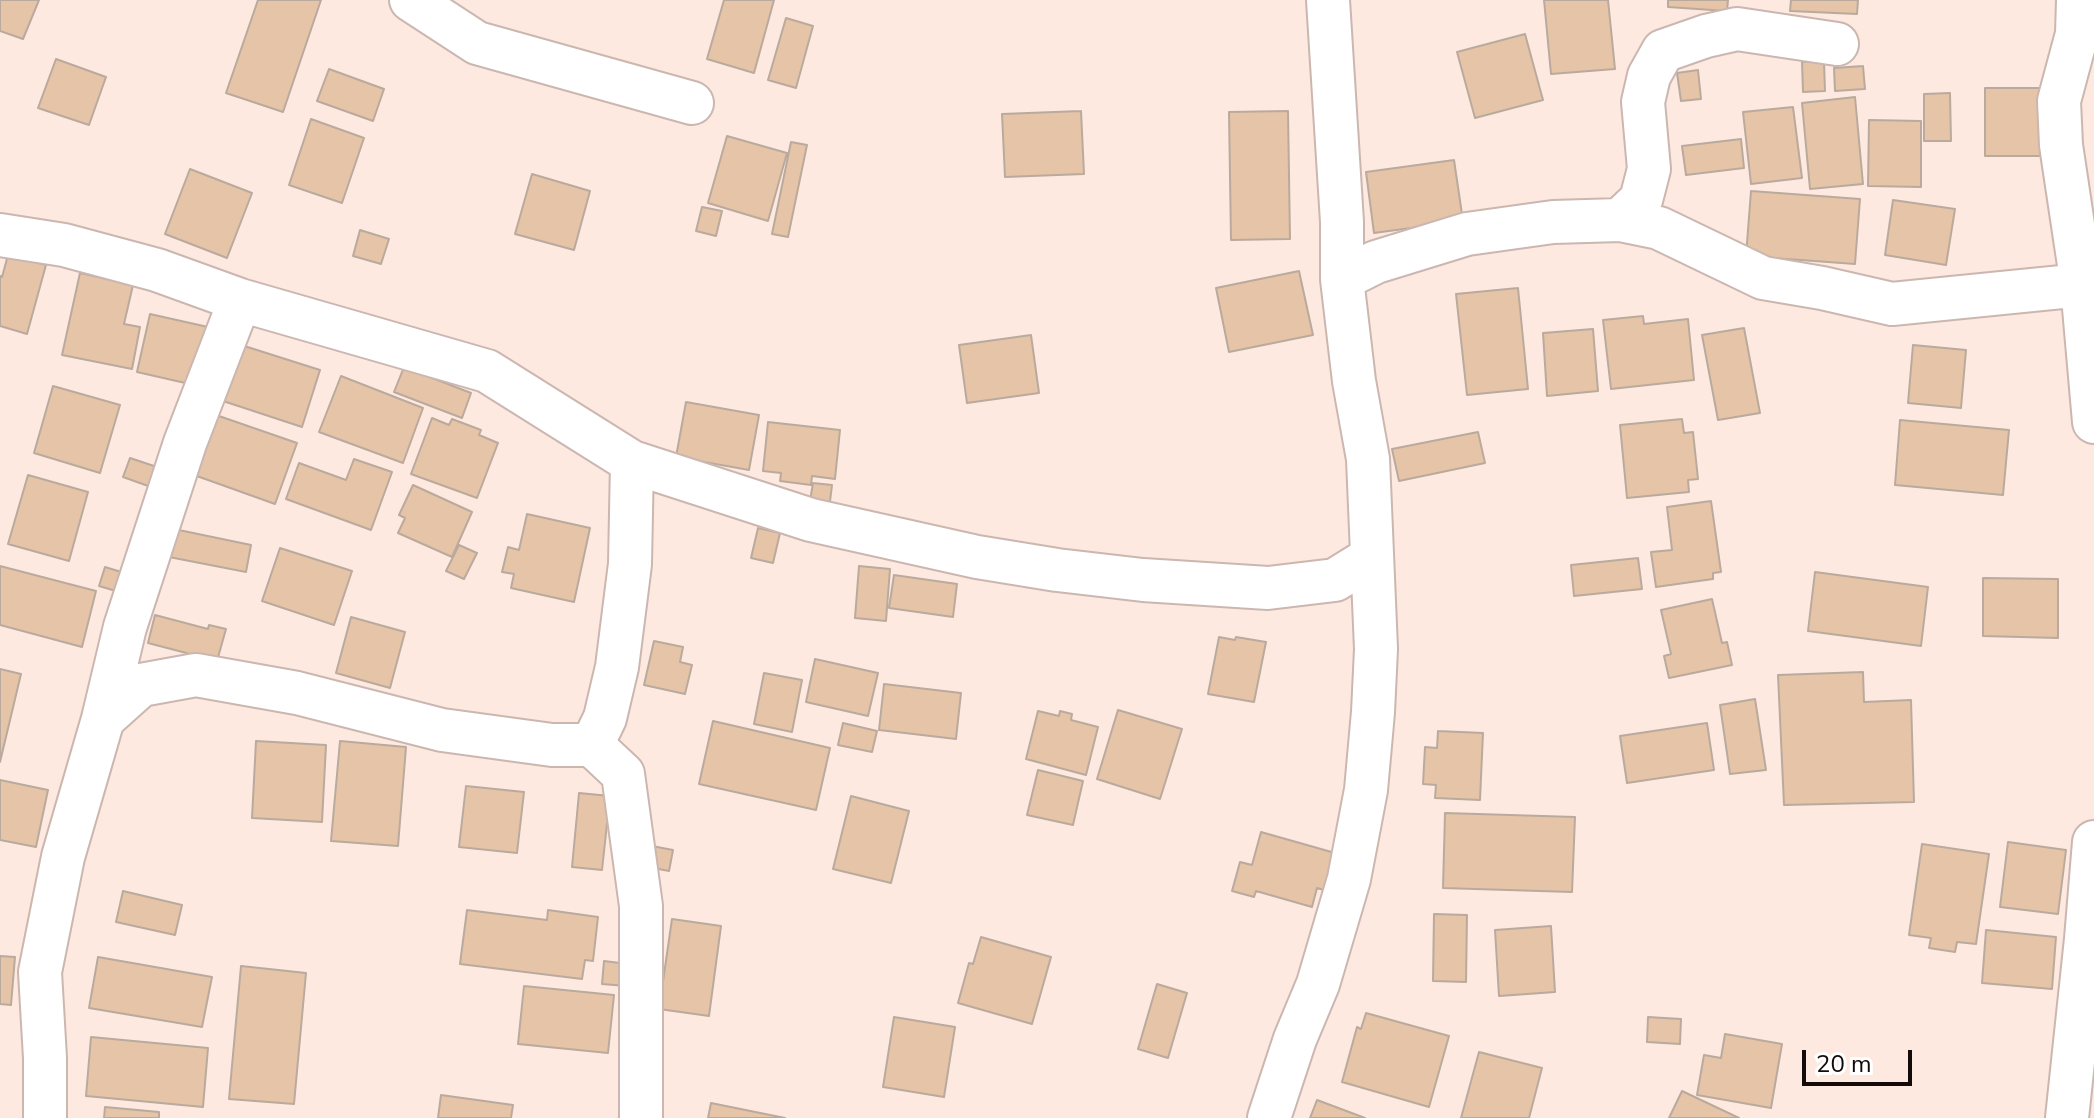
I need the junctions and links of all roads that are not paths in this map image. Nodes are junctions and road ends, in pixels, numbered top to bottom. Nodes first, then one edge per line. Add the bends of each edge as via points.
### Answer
1 (411, 0) edge
2 (1328, 0) edge
3 (2078, 0) edge
4 (1837, 44) dead end
5 (692, 103) dead end
6 (1620, 220) junction
7 (0, 235) edge
8 (1342, 279) junction
9 (2082, 285) junction
10 (240, 300) junction
11 (2094, 422) edge
12 (632, 462) junction
13 (1372, 557) junction
14 (103, 719) junction
15 (592, 745) junction
16 (2094, 842) edge
17 (45, 1118) edge
18 (641, 1118) edge
19 (1269, 1118) edge
20 (2067, 1118) edge

1 - 5 street via 477,43
2 - 8 street
3 - 9 street via 2077,34 2059,101
4 - 6 street via 1737,29 1663,51 1643,102 1649,169 1641,200
6 - 8 street via 1553,222 1467,234 1376,262
6 - 9 street via 1659,228 1763,278 1892,304
7 - 10 street via 142,266
8 - 13 street via 1368,459
9 - 11 street
10 - 12 street via 487,371
10 - 14 street via 185,443 125,627
12 - 13 street via 811,520 1057,570 1268,588 1335,580
12 - 15 street via 630,564 617,667 605,718
13 - 19 street via 1376,649 1366,790 1349,879 1318,984
14 - 15 street via 141,685 196,675 297,693 442,730
14 - 17 street via 63,857 40,972
15 - 18 street via 623,774 641,906
16 - 20 street

